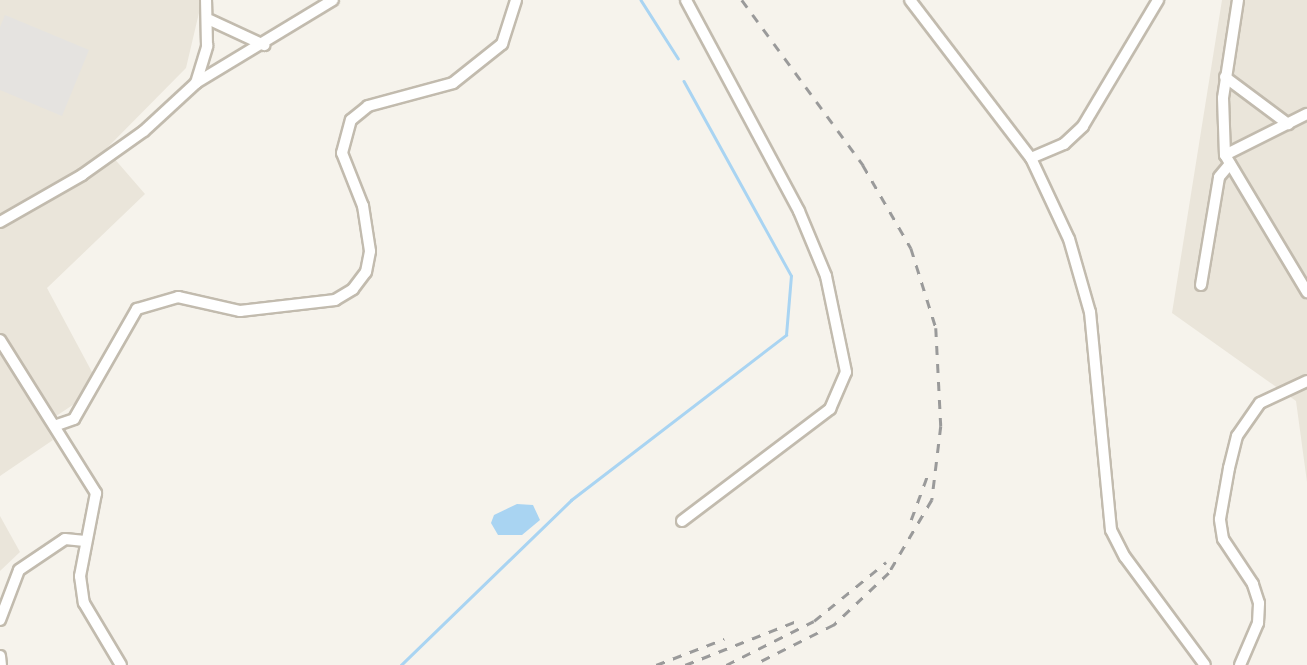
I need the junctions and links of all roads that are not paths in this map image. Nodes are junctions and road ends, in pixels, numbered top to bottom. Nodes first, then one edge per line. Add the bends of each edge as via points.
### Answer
1 (206, 0) edge
2 (333, 0) edge
3 (516, 0) edge
4 (686, 0) edge
5 (910, 0) edge
6 (1158, 0) edge
7 (1238, 0) edge
8 (209, 20) junction
9 (264, 45) junction
10 (1225, 77) junction
11 (196, 83) junction
12 (1307, 114) edge
13 (1287, 124) junction
14 (1031, 158) junction
15 (1228, 159) junction
16 (0, 222) edge
17 (1201, 285) dead end
18 (1307, 292) edge
19 (0, 340) edge
20 (1307, 381) edge
21 (57, 425) junction
22 (682, 522) dead end
23 (85, 541) junction
24 (0, 620) edge
25 (0, 656) edge
26 (1, 665) edge
27 (121, 665) edge
28 (1205, 665) edge
29 (1240, 665) edge

1 - 8 street
2 - 9 street
3 - 21 street via 502,44 453,83 368,106 351,120 342,153 363,206 370,251 366,272 353,289 335,300 240,311 178,297 137,309 74,419
4 - 22 street via 799,211 826,276 846,372 830,409
5 - 14 street
6 - 14 street via 1083,126 1064,144
7 - 10 street
8 - 9 street
8 - 11 street
9 - 11 street
10 - 13 street
10 - 15 street
11 - 16 street via 144,131 82,175
12 - 13 street
13 - 15 street
14 - 28 street via 1069,239 1090,312 1111,530 1125,557
15 - 17 street via 1219,177
15 - 18 street
19 - 21 street
20 - 29 street via 1260,403 1237,436 1229,468 1220,519 1223,539 1253,584 1259,603 1258,623
21 - 23 street via 96,493
23 - 24 street via 65,539 19,570
23 - 27 street via 80,576 84,603
25 - 26 street

